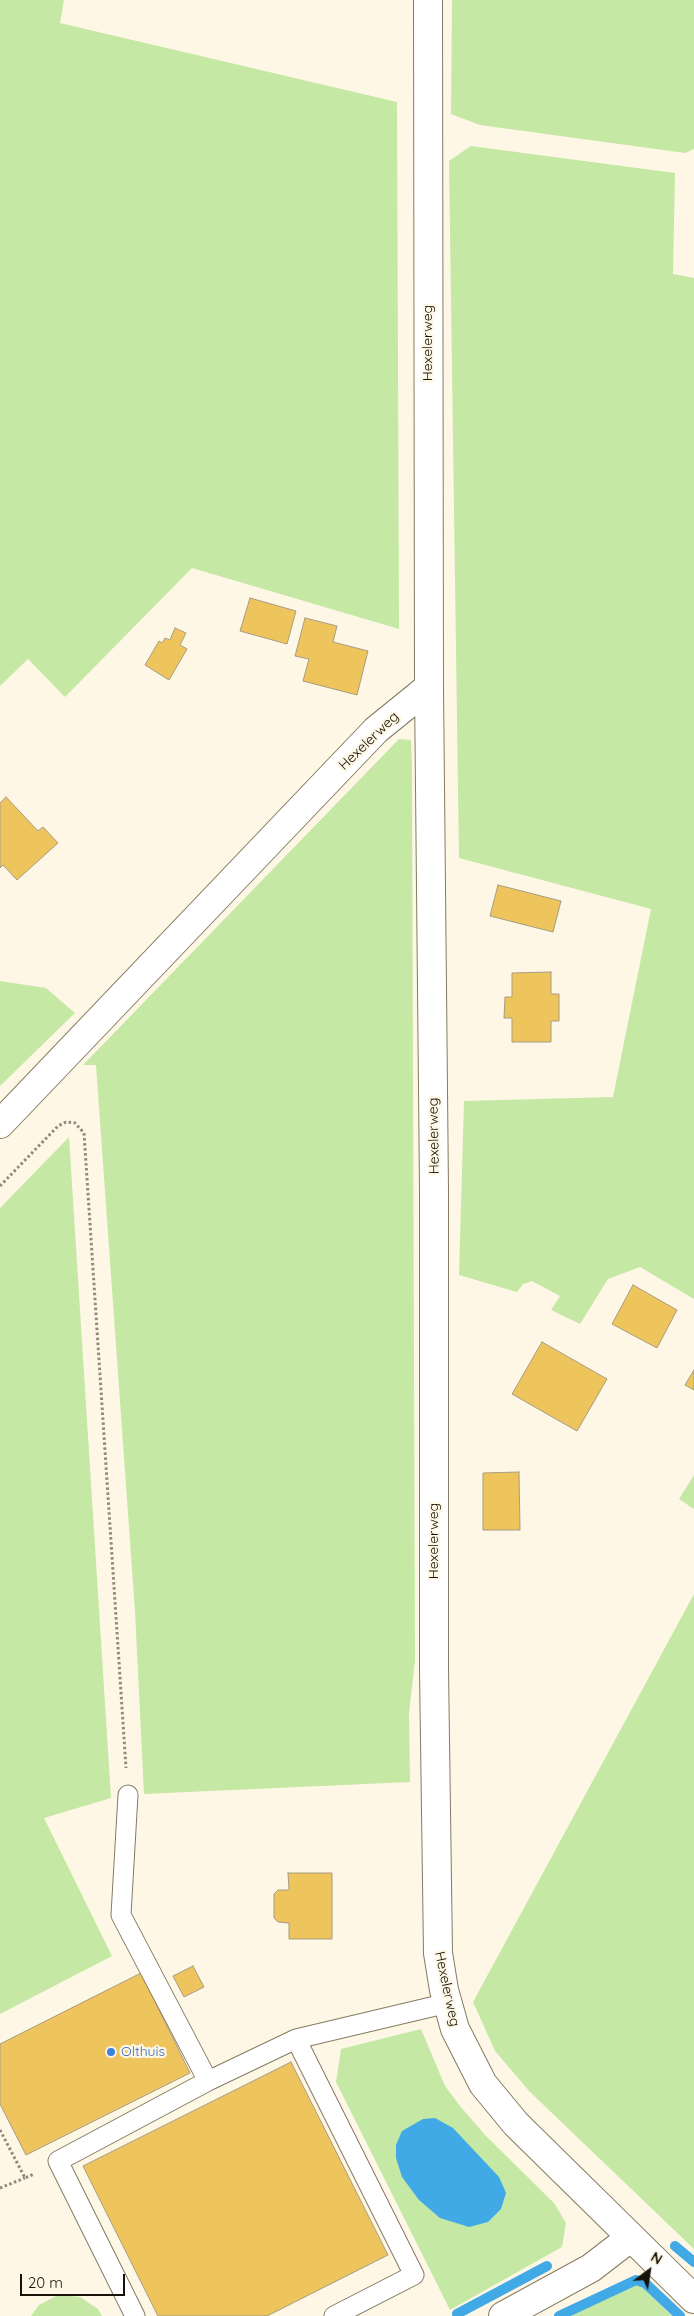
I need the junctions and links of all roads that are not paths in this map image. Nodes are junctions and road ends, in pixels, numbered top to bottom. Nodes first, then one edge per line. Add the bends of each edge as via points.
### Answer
1 (428, 0) edge
2 (429, 687) junction
3 (0, 1124) edge
4 (128, 1794) road end
5 (448, 2003) junction
6 (296, 2040) junction
7 (208, 2081) junction
8 (630, 2238) junction
9 (694, 2299) edge
10 (135, 2316) edge
11 (334, 2316) edge
12 (502, 2316) edge

1 - 2 street, Hexelerweg
2 - 3 street, Hexelerweg via 376,730
2 - 5 street, Hexelerweg via 437,1937 440,1973
4 - 7 lane via 121,1915
5 - 6 lane
5 - 8 street, Hexelerweg via 462,2047 483,2084 516,2124
6 - 7 lane
6 - 11 lane via 414,2275
7 - 10 lane via 58,2162
8 - 9 street, Hexelerweg
8 - 12 street via 591,2268

